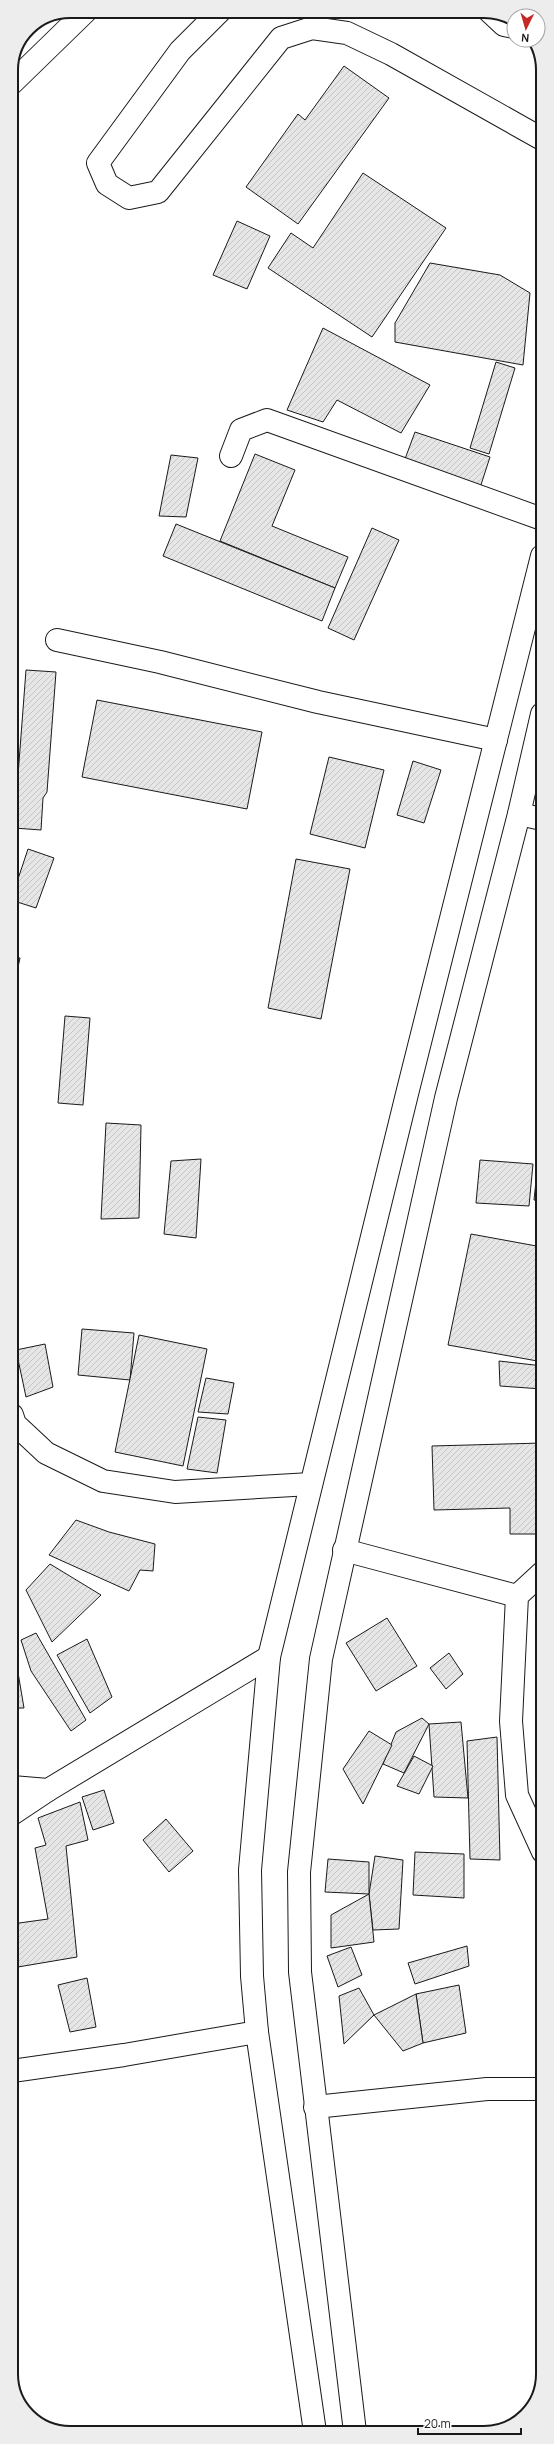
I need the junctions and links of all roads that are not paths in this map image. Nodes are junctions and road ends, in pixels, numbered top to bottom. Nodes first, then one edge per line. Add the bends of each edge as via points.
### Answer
1 (79, 18) edge
2 (213, 18) edge
3 (18, 77) edge
4 (536, 136) edge
5 (231, 456) dead end
6 (536, 518) edge
7 (536, 580) edge
8 (57, 640) dead end
9 (496, 740) junction
10 (536, 740) edge
11 (519, 814) junction
12 (536, 818) edge
13 (18, 1427) edge
14 (311, 1484) junction
15 (344, 1550) junction
16 (536, 1578) edge
17 (517, 1596) junction
18 (270, 1657) junction
19 (18, 1788) edge
20 (48, 1790) junction
21 (18, 1810) edge
22 (536, 1837) edge
23 (257, 2032) junction
24 (18, 2070) edge
25 (536, 2089) edge
26 (315, 2107) junction
27 (314, 2426) edge
28 (354, 2426) edge

1 - 3 main road
2 - 4 main road via 180,51 98,163 107,184 129,198 158,192 281,38 312,28 347,33 391,54
5 - 6 main road via 241,430 267,420
7 - 9 main road
8 - 9 main road via 160,662 318,702
9 - 14 main road
10 - 11 main road
11 - 12 main road
11 - 15 main road via 446,1098
13 - 14 main road via 46,1453 103,1480 175,1492
14 - 18 main road
15 - 17 main road
15 - 26 main road via 321,1660 299,1872 300,1972
16 - 17 main road
17 - 22 main road via 510,1721 516,1795
18 - 20 main road
18 - 23 main road via 250,1870 252,1976
19 - 20 main road
20 - 21 main road
23 - 24 main road
23 - 27 main road
25 - 26 main road via 487,2089
26 - 28 main road

